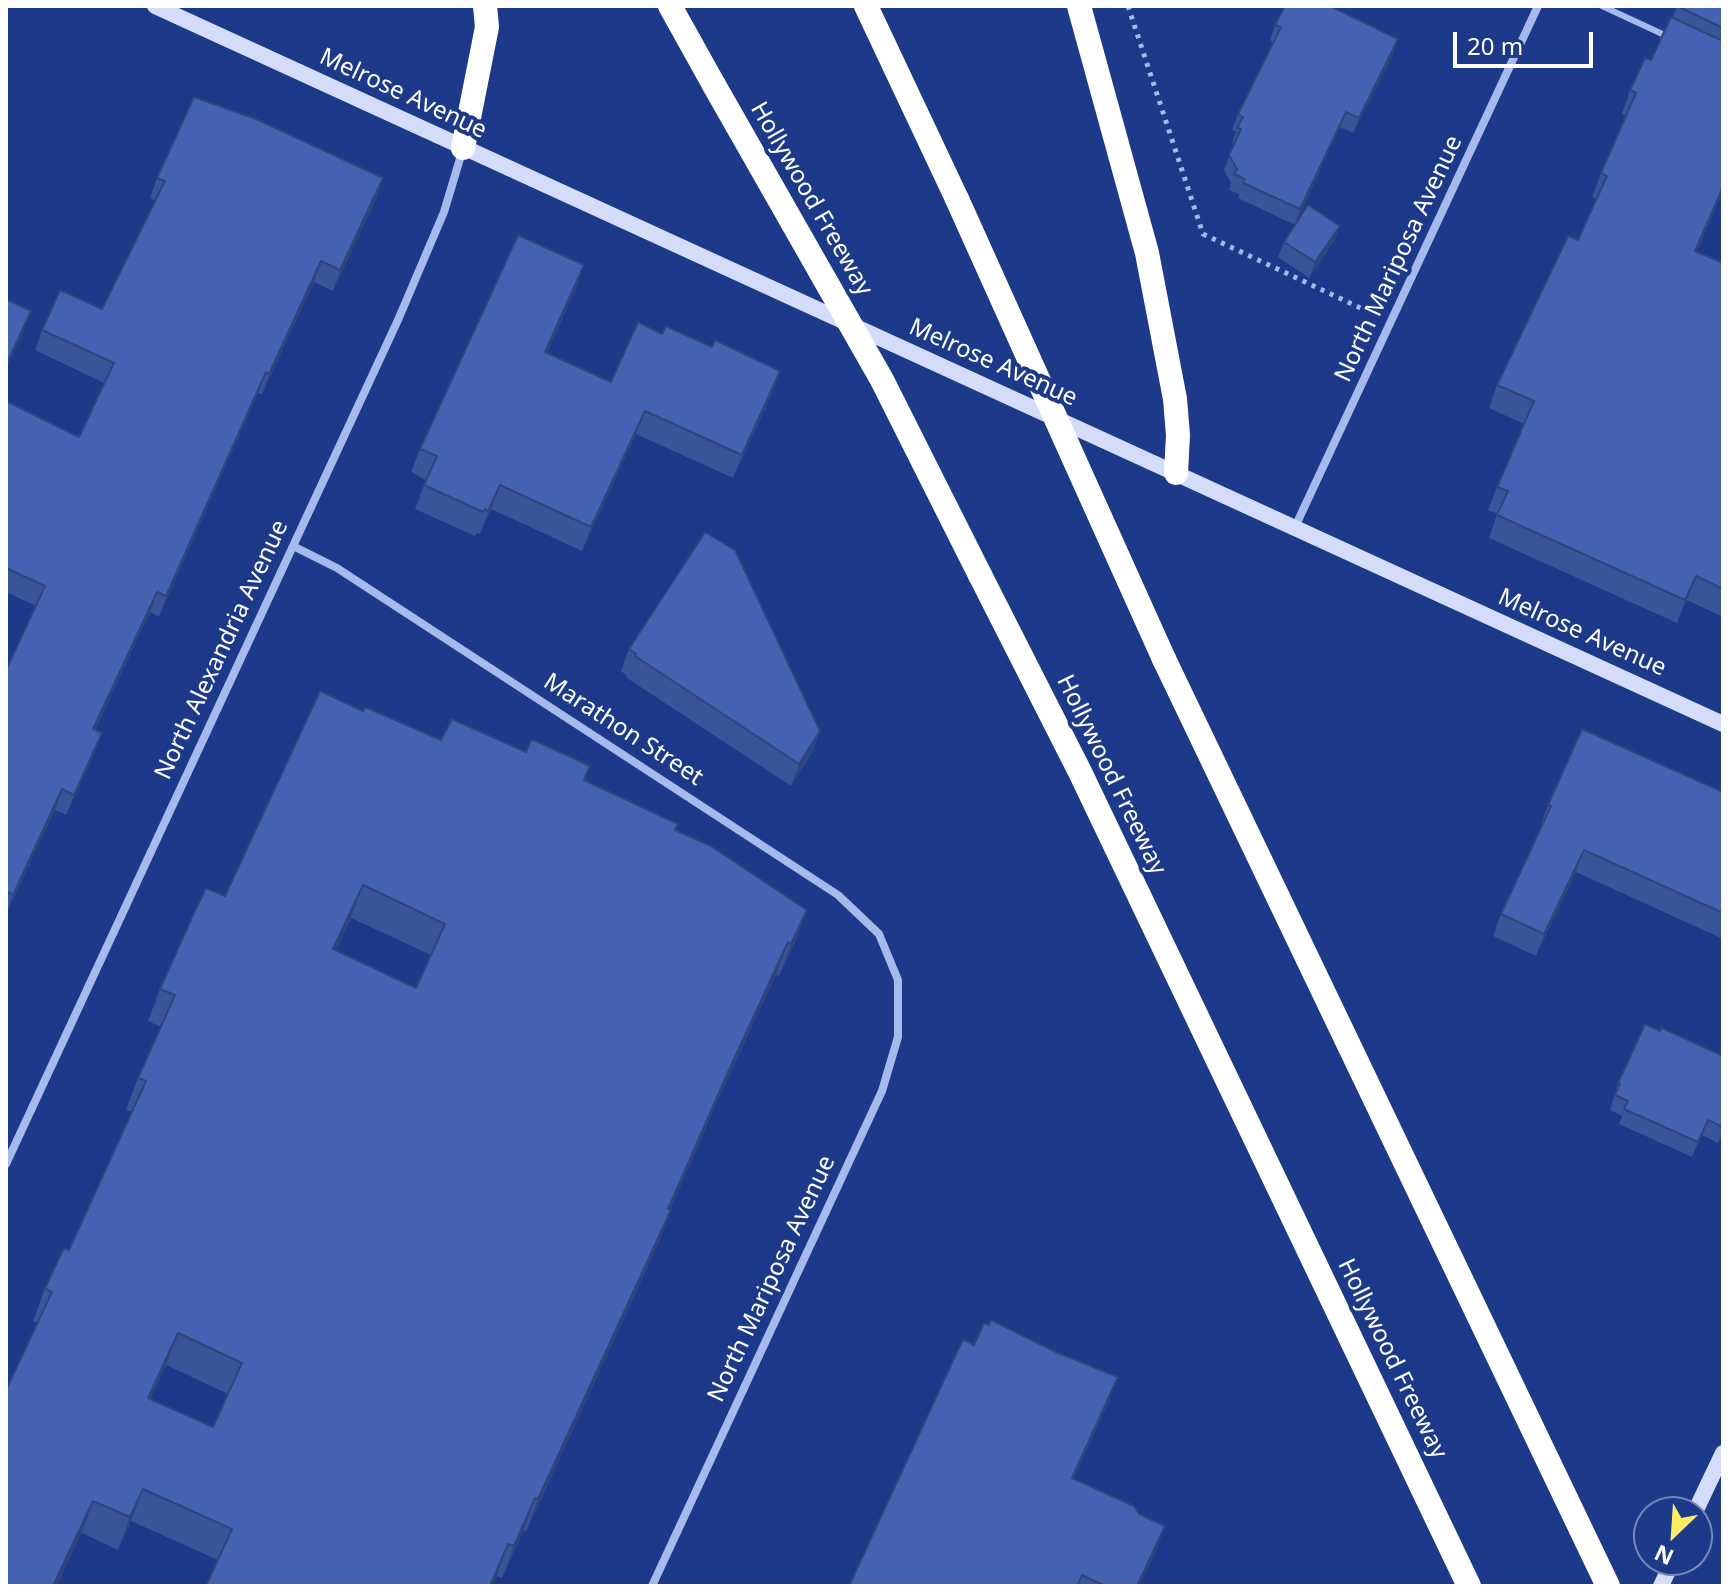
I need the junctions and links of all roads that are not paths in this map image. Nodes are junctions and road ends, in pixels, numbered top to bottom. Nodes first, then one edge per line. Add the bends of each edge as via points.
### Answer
1 (155, 6) edge
2 (485, 6) edge
3 (670, 6) edge
4 (866, 6) edge
5 (1079, 6) edge
6 (1538, 6) edge
7 (1602, 6) edge
8 (1683, 43) edge
9 (463, 148) junction
10 (1176, 473) junction
11 (1294, 529) junction
12 (293, 546) junction
13 (1723, 724) edge
14 (898, 980) joint
15 (6, 1164) edge
16 (1723, 1453) edge
17 (1703, 1496) edge
18 (1468, 1584) edge
19 (652, 1586) edge
20 (1608, 1586) edge

1 - 9 main road, Melrose Avenue
2 - 9 highway via 487,27
3 - 18 highway, Hollywood Freeway, bridge via 882,380 1080,772
4 - 20 highway, bridge via 1164,659
5 - 10 highway via 1153,281 1175,399
6 - 11 street, North Mariposa Avenue
7 - 8 lane
9 - 10 main road, Melrose Avenue
9 - 12 street, North Alexandria Avenue via 444,212 398,320
10 - 11 main road, Melrose Avenue
11 - 13 main road, Melrose Avenue
12 - 14 street, Marathon Street via 337,568 838,895 879,934
12 - 15 street, North Alexandria Avenue
14 - 19 street, North Mariposa Avenue via 898,1037 882,1091
16 - 17 main road

